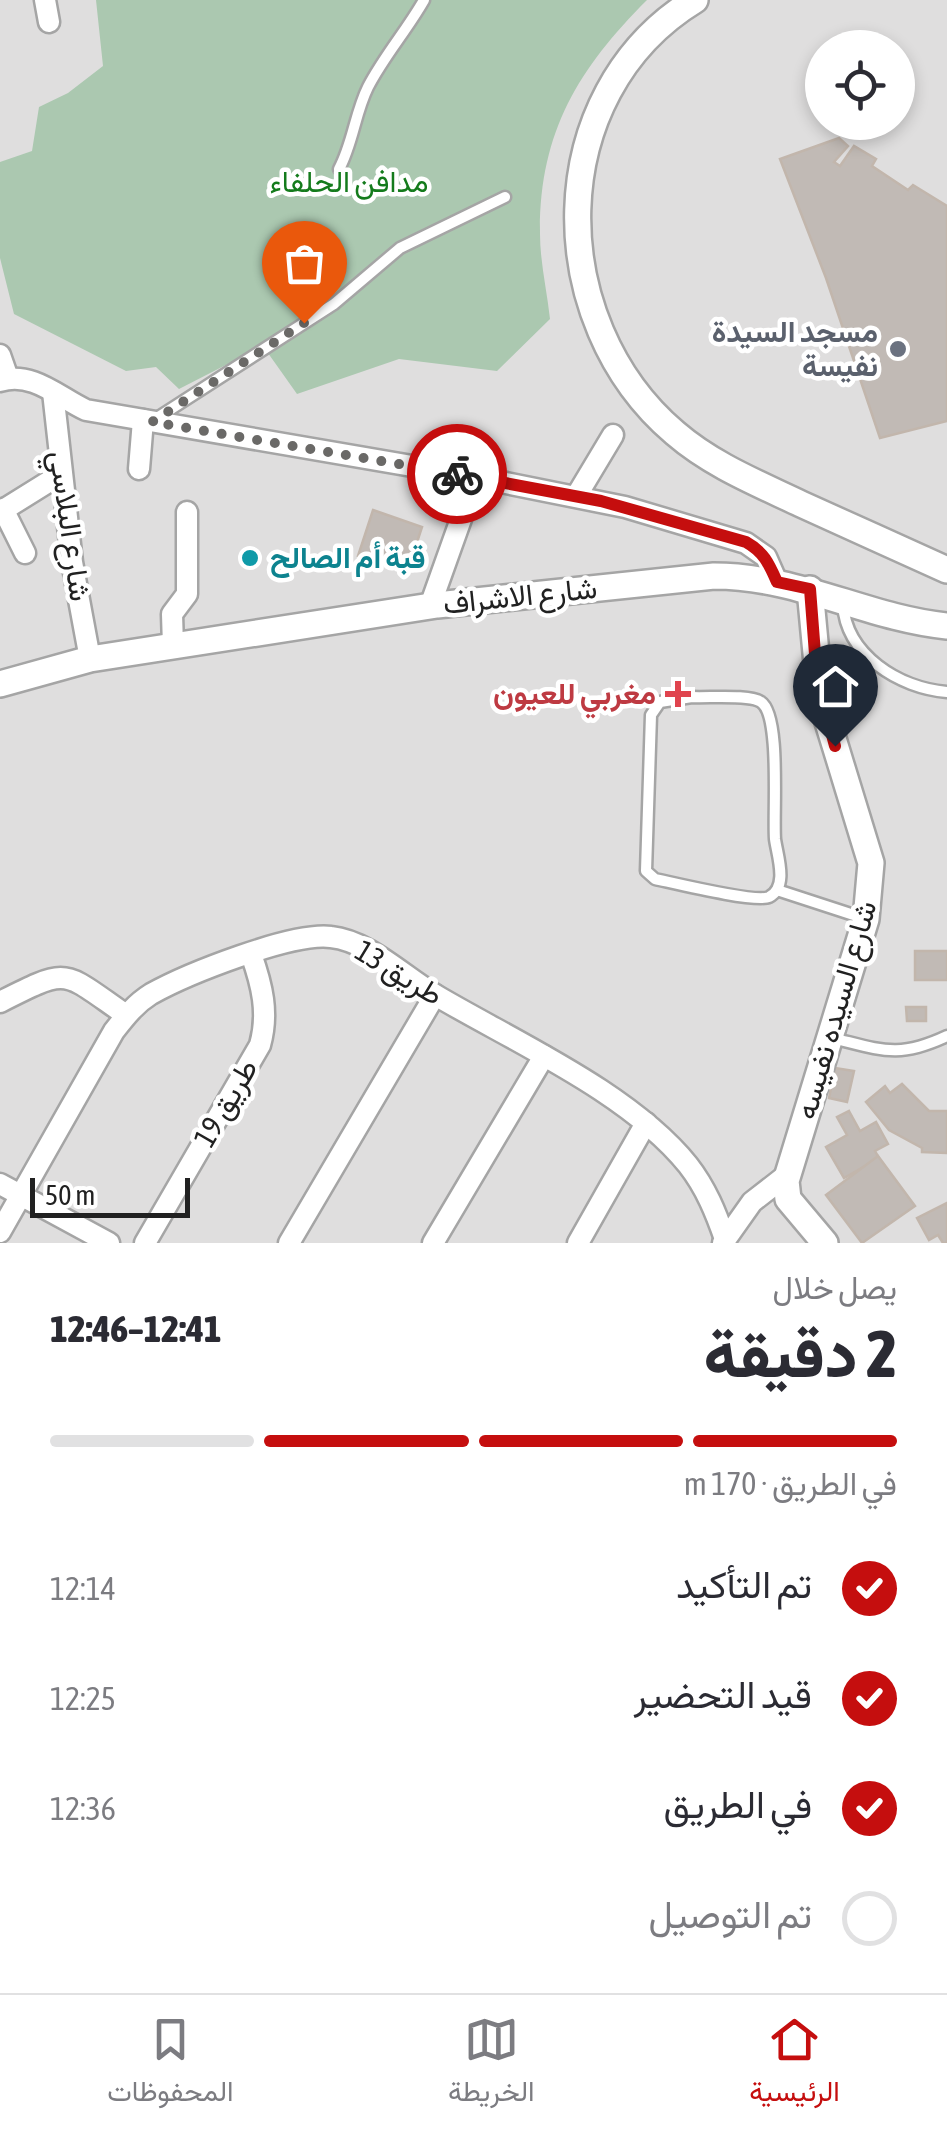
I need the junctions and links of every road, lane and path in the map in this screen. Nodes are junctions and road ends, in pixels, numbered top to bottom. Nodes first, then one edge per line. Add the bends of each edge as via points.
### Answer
1 (45, 0) edge
2 (424, 0) edge
3 (694, 0) edge
4 (49, 22) dead end
5 (339, 169) dead end
6 (505, 197) dead end
7 (0, 355) edge
8 (4, 380) edge
9 (53, 392) junction
10 (148, 421) junction
11 (613, 435) dead end
12 (138, 470) dead end
13 (60, 474) junction
14 (476, 477) junction
15 (576, 495) junction
16 (2, 511) edge
17 (187, 512) dead end
18 (25, 554) dead end
19 (947, 570) edge
20 (777, 582) junction
21 (810, 589) junction
22 (843, 599) junction
23 (430, 606) junction
24 (947, 626) edge
25 (173, 646) junction
26 (90, 660) junction
27 (0, 684) edge
28 (947, 692) edge
29 (777, 890) junction
30 (866, 919) junction
31 (251, 954) junction
32 (435, 995) junction
33 (0, 1002) edge
34 (126, 1014) junction
35 (947, 1036) edge
36 (831, 1038) junction
37 (544, 1056) junction
38 (646, 1122) junction
39 (788, 1174) junction
40 (0, 1184) edge
41 (22, 1196) junction
42 (0, 1232) edge
43 (724, 1241) edge
44 (109, 1243) edge
45 (145, 1243) edge
46 (289, 1243) edge
47 (433, 1243) edge
48 (578, 1243) edge
49 (826, 1243) edge

1 - 4 street
2 - 5 lane via 367,89
3 - 19 street via 624,63 584,148 577,240 606,344 644,401 694,449
6 - 10 lane via 400,248 334,304
7 - 8 street
8 - 9 street via 36,382
9 - 10 street via 86,410
9 - 13 street, شارع البلاسي
10 - 12 street
10 - 14 street
11 - 15 street
13 - 16 street
13 - 26 street, شارع البلاسي
14 - 15 street
14 - 23 street
15 - 20 street via 746,542 766,557
16 - 18 street
17 - 25 street via 187,594 172,614
20 - 21 street, شارع الاشراف
20 - 23 street, شارع الاشراف via 714,576
21 - 22 street, شارع الاشراف
21 - 30 street, شارع السيده نفيسه via 820,696 872,862
22 - 24 street, شارع الاشراف
22 - 28 lane via 845,622 859,648 900,680
23 - 25 street, شارع الاشراف
25 - 26 street, شارع الاشراف
26 - 27 street, شارع الاشراف
29 - 29 lane via 774,743 767,707 757,699 660,702 651,715 646,871 655,879 762,898
29 - 30 lane
30 - 36 street, شارع السيده نفيسه
31 - 32 street, طريق 13 via 306,937 332,937
31 - 34 street, طريق 13 via 152,994
31 - 45 street, طريق 19 via 266,1009 260,1046
32 - 37 street, طريق 13
32 - 46 street
33 - 34 street via 64,976
34 - 41 street, طريق 13
35 - 36 lane via 894,1052
36 - 39 street, شارع السيده نفيسه
37 - 38 street, طريق 13
37 - 47 street
38 - 43 street, طريق 13 via 704,1188
38 - 48 street
39 - 43 street via 752,1202
39 - 49 street via 788,1200
40 - 41 street
41 - 42 street, طريق 13
41 - 44 street

